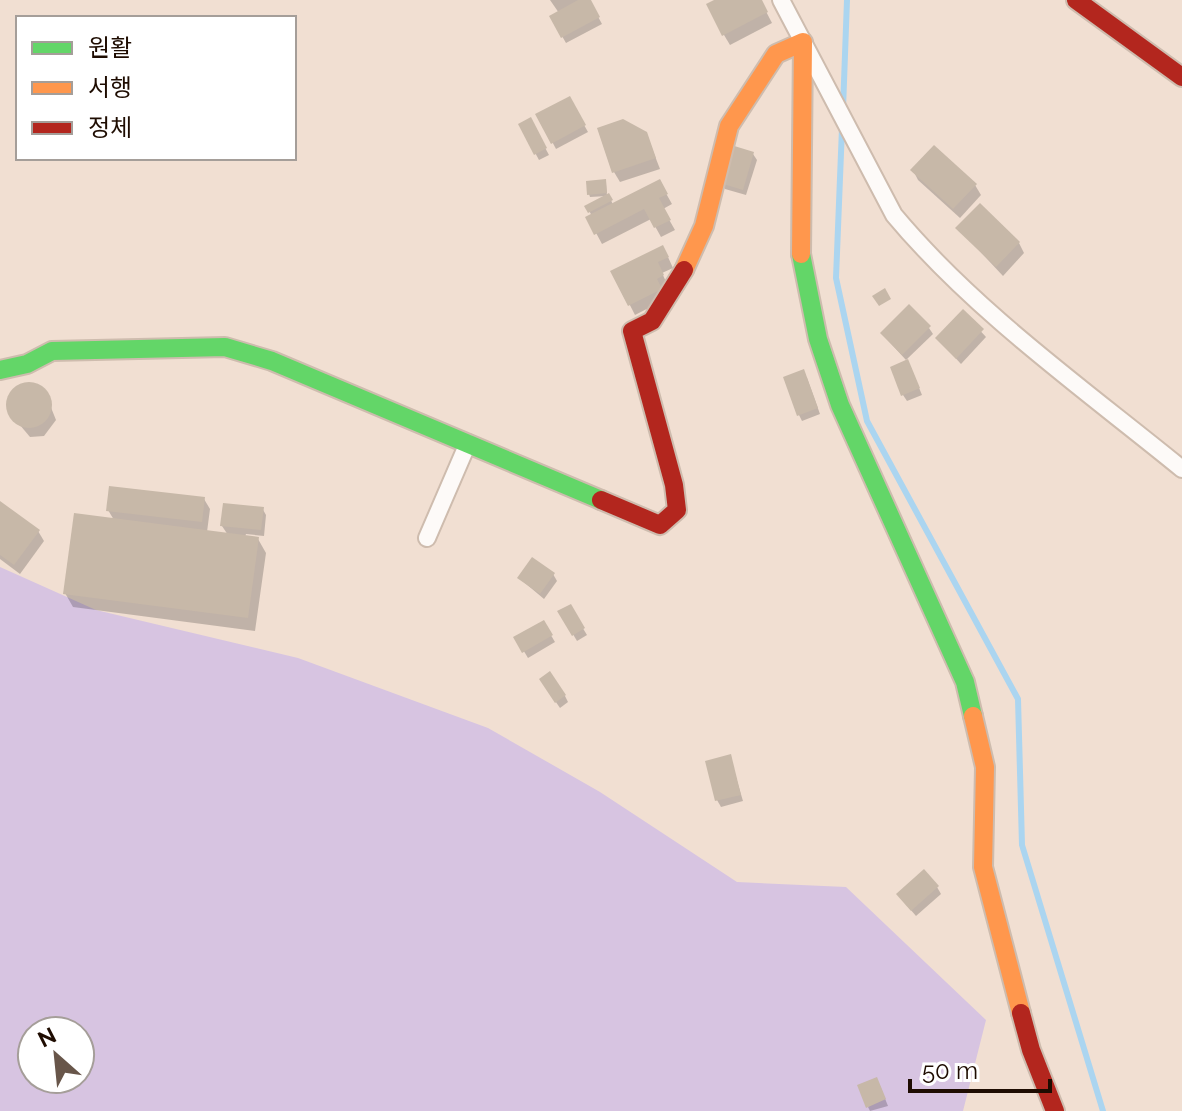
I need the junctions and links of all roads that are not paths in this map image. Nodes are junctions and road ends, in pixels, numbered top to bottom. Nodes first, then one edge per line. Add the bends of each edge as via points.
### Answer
1 (781, 0) edge
2 (1076, 0) edge
3 (803, 42) junction
4 (1182, 77) edge
5 (0, 370) edge
6 (468, 443) junction
7 (1182, 469) edge
8 (427, 538) dead end
9 (1055, 1111) edge

1 - 3 street
2 - 4 street
3 - 6 street via 776,54 729,126 704,226 678,284 652,321 632,331 677,510 660,525
3 - 7 street via 894,215 917,242 999,319
3 - 9 street via 799,235 805,290 840,405 965,682 985,767 983,867 1031,1050
5 - 6 street via 52,351 225,347 272,361
6 - 8 street

